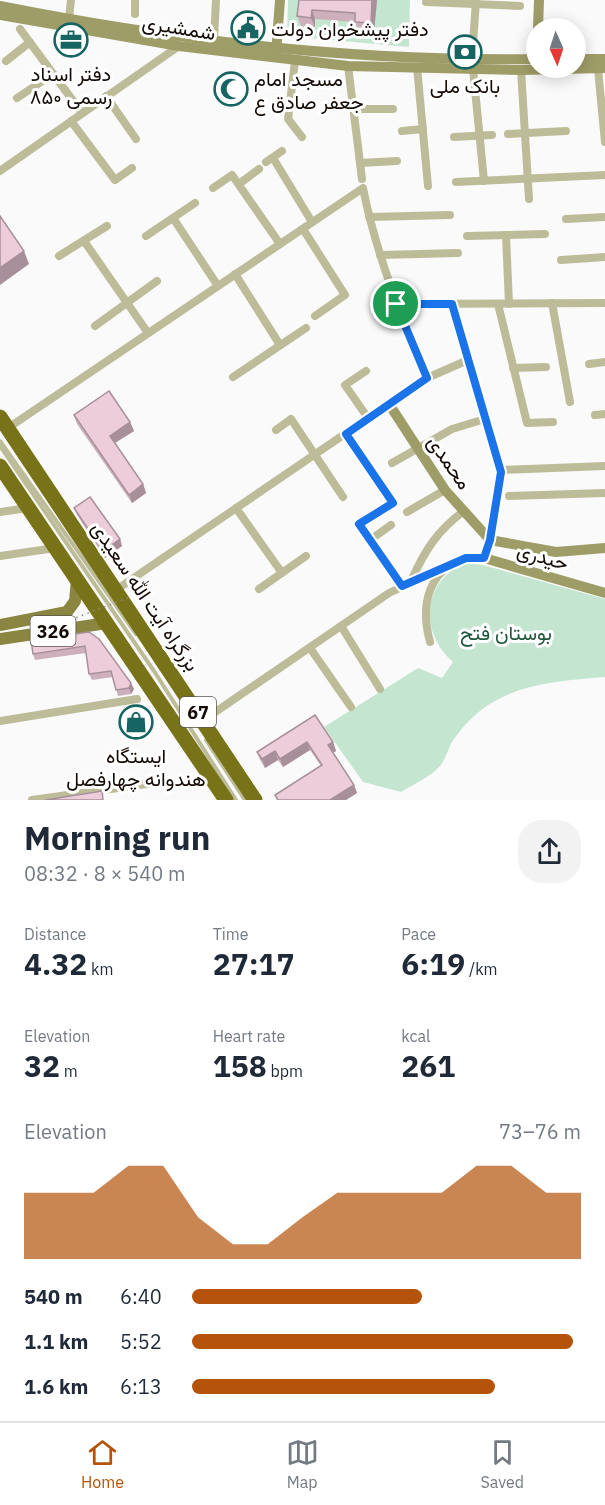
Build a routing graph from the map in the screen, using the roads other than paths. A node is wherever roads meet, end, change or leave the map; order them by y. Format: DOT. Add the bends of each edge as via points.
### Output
graph roads {
  1 [pos="71,0"];
  2 [pos="135,0"];
  3 [pos="216,0"];
  4 [pos="280,0"];
  5 [pos="539,0"];
  6 [pos="426,2"];
  7 [pos="476,2"];
  8 [pos="0,6"];
  9 [pos="520,6"];
  10 [pos="135,14"];
  11 [pos="0,15"];
  12 [pos="538,18"];
  13 [pos="68,22"];
  14 [pos="20,29"];
  15 [pos="180,41"];
  16 [pos="30,42"];
  17 [pos="214,45"];
  18 [pos="276,53"];
  19 [pos="348,54"];
  20 [pos="296,55"];
  21 [pos="6,61"];
  22 [pos="586,61"];
  23 [pos="417,62"];
  24 [pos="472,64"];
  25 [pos="526,64"];
  26 [pos="586,64"];
  27 [pos="601,64"];
  28 [pos="520,65"];
  29 [pos="348,66"];
  30 [pos="53,74"];
  31 [pos="106,96"];
  32 [pos="17,98"];
  33 [pos="353,109"];
  34 [pos="393,109"];
  35 [pos="82,113"];
  36 [pos="71,121"];
  37 [pos="423,129"];
  38 [pos="402,131"];
  39 [pos="566,131"];
  40 [pos="508,134"];
  41 [pos="525,134"];
  42 [pos="492,135"];
  43 [pos="605,135"];
  44 [pos="479,136"];
  45 [pos="302,137"];
  46 [pos="454,137"];
  47 [pos="136,139"];
  48 [pos="605,142"];
  49 [pos="282,151"];
  50 [pos="397,161"];
  51 [pos="360,163"];
  52 [pos="132,168"];
  53 [pos="259,170"];
  54 [pos="0,171"];
  55 [pos="605,175"];
  56 [pos="362,179"];
  57 [pos="528,179"];
  58 [pos="484,181"];
  59 [pos="456,182"];
  60 [pos="238,184"];
  61 [pos="428,186"];
  62 [pos="213,188"];
  63 [pos="529,200"];
  64 [pos="195,203"];
  65 [pos="450,215"];
  66 [pos="605,217"];
  67 [pos="173,218"];
  68 [pos="369,218"];
  69 [pos="566,219"];
  70 [pos="312,222"];
  71 [pos="107,226"];
  72 [pos="303,229"];
  73 [pos="544,234"];
  74 [pos="506,235"];
  75 [pos="146,236"];
  76 [pos="467,236"];
  77 [pos="84,241"];
  78 [pos="280,244"];
  79 [pos="458,253"];
  80 [pos="380,255"];
  81 [pos="59,256"];
  82 [pos="605,257"];
  83 [pos="561,260"];
  84 [pos="235,274"];
  85 [pos="157,281"];
  86 [pos="218,286"];
  87 [pos="127,303"];
  88 [pos="552,303"];
  89 [pos="605,303"];
  90 [pos="396,304"];
  91 [pos="452,304"];
  92 [pos="498,304"];
  93 [pos="509,304"];
  94 [pos="315,316"];
  95 [pos="95,326"];
  96 [pos="306,328"];
  97 [pos="148,333"];
  98 [pos="280,345"];
  99 [pos="468,360"];
  100 [pos="605,362"];
  101 [pos="589,364"];
  102 [pos="546,367"];
  103 [pos="513,368"];
  104 [pos="366,371"];
  105 [pos="233,377"];
  106 [pos="427,378"];
  107 [pos="570,402"];
  108 [pos="389,404"];
  109 [pos="605,414"];
  110 [pos="595,415"];
  111 [pos="368,418"];
  112 [pos="485,419"];
  113 [pos="554,422"];
  114 [pos="3,429"];
  115 [pos="276,430"];
  116 [pos="346,434"];
  117 [pos="0,446"];
  118 [pos="417,447"];
  119 [pos="314,455"];
  120 [pos="392,463"];
  121 [pos="605,466"];
  122 [pos="0,467"];
  123 [pos="500,470"];
  124 [pos="445,490"];
  125 [pos="605,493"];
  126 [pos="509,496"];
  127 [pos="343,497"];
  128 [pos="393,503"];
  129 [pos="29,508"];
  130 [pos="236,508"];
  131 [pos="464,511"];
  132 [pos="0,512"];
  133 [pos="407,512"];
  134 [pos="359,524"];
  135 [pos="390,525"];
  136 [pos="370,540"];
  137 [pos="490,540"];
  138 [pos="55,547"];
  139 [pos="605,548"];
  140 [pos="0,556"];
  141 [pos="306,556"];
  142 [pos="484,558"];
  143 [pos="450,564"];
  144 [pos="282,573"];
  145 [pos="77,579"];
  146 [pos="412,579"];
  147 [pos="402,586"];
  148 [pos="259,589"];
  149 [pos="605,593"];
  150 [pos="123,594"];
  151 [pos="106,623"];
  152 [pos="0,625"];
  153 [pos="341,626"];
  154 [pos="0,639"];
  155 [pos="430,642"];
  156 [pos="310,648"];
  157 [pos="380,688"];
  158 [pos="137,699"];
  159 [pos="351,707"];
  160 [pos="211,715"];
  161 [pos="0,721"];
  162 [pos="195,724"];
  163 [pos="202,733"];
  164 [pos="154,783"];
  165 [pos="32,800"];
  166 [pos="226,800"];
  167 [pos="236,800"];
  168 [pos="246,800"];
  169 [pos="255,800"];
  1 -- 13 [label="street"];
  2 -- 10 [label="street"];
  3 -- 17 [label="street"];
  4 -- 18 [label="main road"];
  5 -- 12 [label="main road"];
  6 -- 7 [label="street"];
  7 -- 9 [label="street"];
  7 -- 24 [label="street"];
  8 -- 13 [label="main road, شمشیری"];
  11 -- 13 [label="main road, شمشیری"];
  13 -- 15 [label="main road, شمشیری"];
  14 -- 16 [label="street"];
  15 -- 17 [label="main road, شمشیری"];
  15 -- 31 [label="street"];
  16 -- 21 [label="street"];
  16 -- 30 [label="street"];
  17 -- 18 [label="main road, شمشیری"];
  18 -- 20 [label="main road, شمشیری"];
  19 -- 20 [label="main road, شمشیری"];
  19 -- 23 [label="main road, شمشیری"];
  19 -- 29 [label="main road"];
  20 -- 29 [label="main road, شمشیری"];
  20 -- 45 [label="street" via="288,119"];
  22 -- 27 [label="main road"];
  23 -- 24 [label="main road, شمشیری"];
  23 -- 29 [label="main road, شمشیری"];
  23 -- 37 [label="street"];
  24 -- 28 [label="main road, شمشیری"];
  24 -- 44 [label="street"];
  25 -- 28 [label="main road, شمشیری"];
  26 -- 27 [label="main road, شمشیری"];
  27 -- 43 [label="street"];
  28 -- 41 [label="street"];
  29 -- 33 [label="street"];
  30 -- 32 [label="street"];
  30 -- 35 [label="street"];
  31 -- 35 [label="street"];
  31 -- 47 [label="street"];
  33 -- 34 [label="street"];
  33 -- 51 [label="street"];
  35 -- 36 [label="street"];
  36 -- 52 [label="street" via="115,180"];
  36 -- 54 [label="street"];
  37 -- 38 [label="street"];
  37 -- 61 [label="street"];
  39 -- 41 [label="street"];
  40 -- 41 [label="street"];
  41 -- 57 [label="street"];
  42 -- 44 [label="street"];
  43 -- 48 [label="street"];
  44 -- 46 [label="street"];
  44 -- 58 [label="street"];
  49 -- 70 [label="street" via="269,160"];
  50 -- 51 [label="street"];
  51 -- 56 [label="street"];
  53 -- 60 [label="street"];
  55 -- 57 [label="street"];
  57 -- 58 [label="street"];
  57 -- 63 [label="street"];
  58 -- 59 [label="street"];
  60 -- 62 [label="street" via="232,175"];
  60 -- 78 [label="street"];
  64 -- 67 [label="street"];
  65 -- 68 [label="street"];
  66 -- 69 [label="street"];
  67 -- 75 [label="street"];
  67 -- 86 [label="street"];
  68 -- 70 [label="street" via="363,188"];
  68 -- 80 [label="street"];
  70 -- 72 [label="street"];
  71 -- 77 [label="street"];
  72 -- 78 [label="street"];
  72 -- 94 [label="street" via="345,295"];
  73 -- 74 [label="street"];
  74 -- 76 [label="street"];
  74 -- 93 [label="street"];
  77 -- 81 [label="street"];
  77 -- 87 [label="street"];
  78 -- 84 [label="street"];
  79 -- 80 [label="street"];
  80 -- 90 [label="street"];
  82 -- 83 [label="street"];
  84 -- 86 [label="street"];
  84 -- 98 [label="street"];
  85 -- 87 [label="street"];
  86 -- 97 [label="street"];
  87 -- 95 [label="street"];
  87 -- 97 [label="street"];
  88 -- 89 [label="street"];
  88 -- 93 [label="street"];
  88 -- 107 [label="street"];
  90 -- 91 [label="street"];
  90 -- 106 [label="street"];
  91 -- 92 [label="street"];
  91 -- 99 [label="street"];
  92 -- 93 [label="street"];
  92 -- 103 [label="street"];
  96 -- 98 [label="street"];
  97 -- 114 [label="street"];
  98 -- 105 [label="street"];
  99 -- 106 [label="street"];
  99 -- 112 [label="street"];
  100 -- 101 [label="street"];
  102 -- 103 [label="street"];
  103 -- 113 [label="street" via="527,423"];
  104 -- 111 [label="street" via="345,386"];
  106 -- 108 [label="street"];
  108 -- 111 [label="street"];
  108 -- 118 [label="main road, محمدی"];
  109 -- 110 [label="street"];
  111 -- 116 [label="street"];
  112 -- 118 [label="street" via="452,429"];
  112 -- 123 [label="street"];
  114 -- 150 [label="highway, بزرگراه آیت الله سعیدی / 67"];
  114 -- 162 [label="lane"];
  115 -- 119 [label="street" via="291,418"];
  116 -- 119 [label="street"];
  116 -- 128 [label="street"];
  117 -- 167 [label="lane" via="154,671"];
  118 -- 120 [label="street"];
  118 -- 124 [label="main road, محمدی"];
  119 -- 127 [label="street"];
  119 -- 130 [label="street"];
  121 -- 123 [label="street"];
  122 -- 129 [label="highway, 67"];
  123 -- 137 [label="street"];
  124 -- 131 [label="main road, محمدی"];
  124 -- 133 [label="street"];
  125 -- 126 [label="street"];
  129 -- 132 [label="street"];
  129 -- 138 [label="highway, 67"];
  130 -- 144 [label="street"];
  130 -- 150 [label="street"];
  131 -- 137 [label="main road, محمدی"];
  131 -- 146 [label="street" via="442,526 424,551"];
  134 -- 136 [label="street"];
  135 -- 136 [label="street"];
  136 -- 147 [label="street"];
  137 -- 139 [label="main road" via="556,552"];
  137 -- 142 [label="main road"];
  138 -- 140 [label="street"];
  138 -- 145 [label="highway, 67"];
  141 -- 144 [label="street"];
  142 -- 143 [label="street, حیدری" via="466,558"];
  142 -- 149 [label="main road, حیدری"];
  143 -- 146 [label="street, حیدری"];
  143 -- 155 [label="street" via="428,594 425,626"];
  144 -- 148 [label="street"];
  145 -- 151 [label="highway, 67"];
  145 -- 152 [label="main road, 326" via="72,607 59,616"];
  146 -- 147 [label="street, حیدری"];
  147 -- 153 [label="street, حیدری"];
  150 -- 169 [label="highway, بزرگراه آیت الله سعیدی / 67"];
  151 -- 154 [label="main road, 326"];
  151 -- 166 [label="highway, 67"];
  153 -- 156 [label="street, حیدری"];
  153 -- 157 [label="street"];
  156 -- 159 [label="street"];
  156 -- 160 [label="street, حیدری"];
  158 -- 161 [label="street"];
  163 -- 168 [label="lane"];
  164 -- 165 [label="street"];
}
